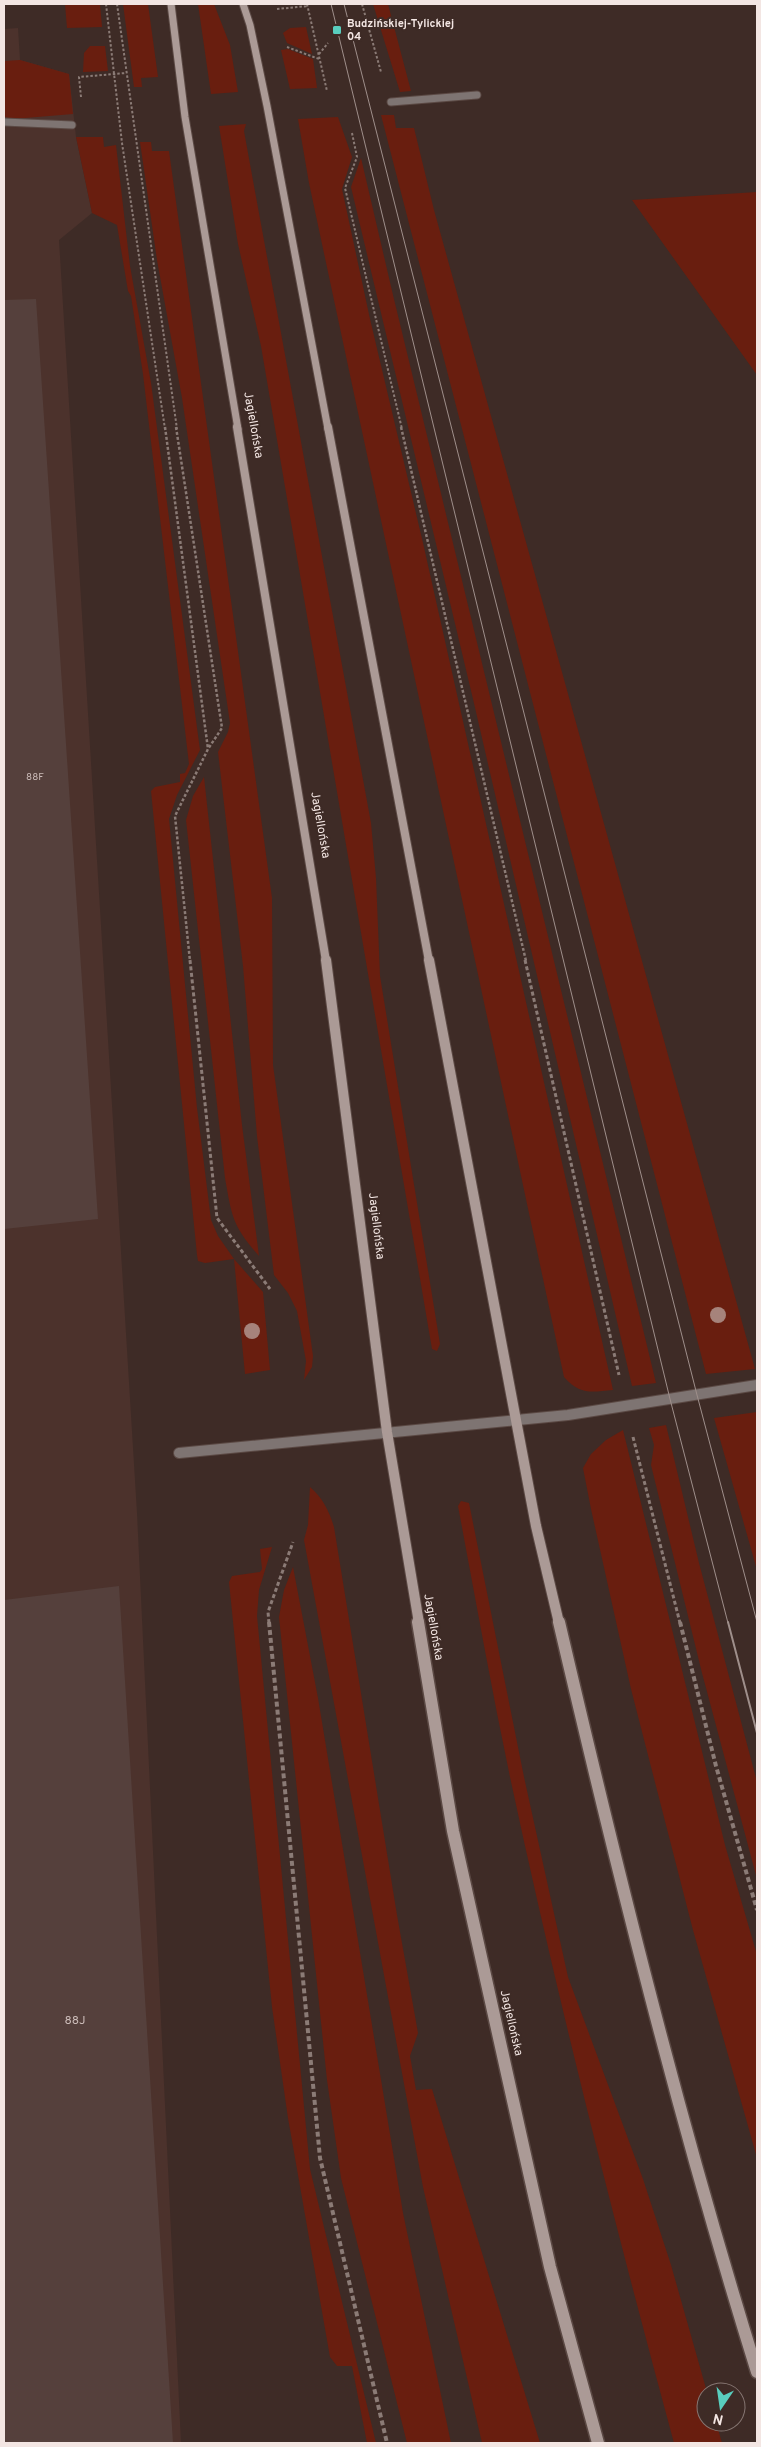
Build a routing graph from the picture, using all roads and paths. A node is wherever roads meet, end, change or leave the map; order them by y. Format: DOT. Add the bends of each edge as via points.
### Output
graph roads {
  1 [pos="106,4"];
  2 [pos="117,4"];
  3 [pos="171,4"];
  4 [pos="243,4"];
  5 [pos="362,4"];
  6 [pos="307,5"];
  7 [pos="279,18"];
  8 [pos="328,43"];
  9 [pos="284,46"];
  10 [pos="318,54"];
  11 [pos="319,59"];
  12 [pos="126,73"];
  13 [pos="115,74"];
  14 [pos="383,78"];
  15 [pos="327,91"];
  16 [pos="477,95"];
  17 [pos="81,100"];
  18 [pos="391,102"];
  19 [pos="4,122"];
  20 [pos="72,125"];
  21 [pos="352,133"];
  22 [pos="208,749"];
  23 [pos="270,1289"];
  24 [pos="757,1385"];
  25 [pos="626,1406"];
  26 [pos="516,1420"];
  27 [pos="387,1432"];
  28 [pos="179,1453"];
  29 [pos="293,1542"];
  30 [pos="757,1910"];
  31 [pos="757,2372"];
  32 [pos="387,2443"];
  33 [pos="598,2443"];
  1 -- 13 [label="path"];
  2 -- 12 [label="path"];
  3 -- 27 [label="main road, Jagiellońska" via="185,118 320,915"];
  4 -- 26 [label="main road" via="275,145"];
  5 -- 14 [label="path"];
  6 -- 7 [label="path" via="277,8"];
  6 -- 10 [label="path"];
  8 -- 10 [label="path"];
  9 -- 11 [label="path"];
  10 -- 11 [label="path"];
  11 -- 15 [label="path"];
  12 -- 13 [label="path"];
  12 -- 22 [label="path" via="222,728"];
  13 -- 17 [label="path" via="79,77"];
  13 -- 22 [label="path" via="123,152 164,421"];
  16 -- 18 [label="lane"];
  19 -- 20 [label="lane"];
  21 -- 25 [label="path" via="357,157 345,188 484,777"];
  22 -- 23 [label="path" via="175,816 217,1218"];
  24 -- 25 [label="lane"];
  25 -- 26 [label="lane"];
  25 -- 30 [label="path" via="716,1766"];
  26 -- 27 [label="lane"];
  26 -- 31 [label="main road" via="536,1526 612,1848 716,2241"];
  27 -- 28 [label="lane"];
  27 -- 33 [label="main road, Jagiellońska" via="453,1831 550,2267"];
  29 -- 32 [label="path" via="268,1612 320,2158"];
}
